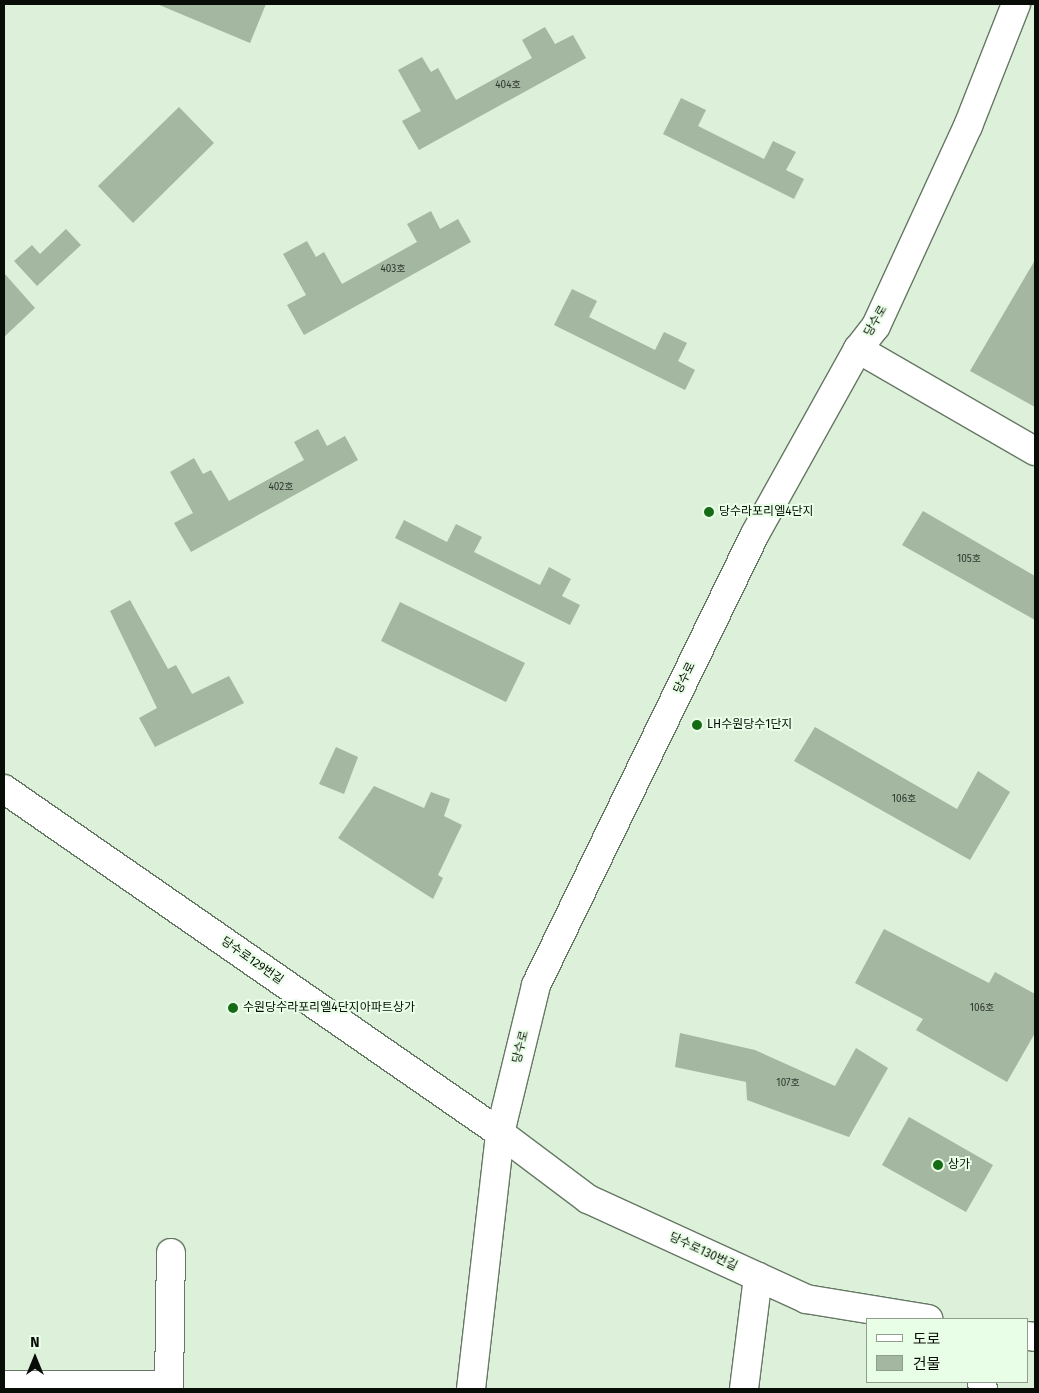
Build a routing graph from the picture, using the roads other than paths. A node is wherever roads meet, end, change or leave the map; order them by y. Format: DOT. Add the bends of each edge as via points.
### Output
graph roads {
  1 [pos="1016,4"];
  2 [pos="858,349"];
  3 [pos="1035,451"];
  4 [pos="4,789"];
  5 [pos="500,1133"];
  6 [pos="171,1253"];
  7 [pos="758,1277"];
  8 [pos="922,1318"];
  9 [pos="4,1385"];
  10 [pos="169,1387"];
  11 [pos="471,1389"];
  12 [pos="744,1389"];
  1 -- 2 [label="street, 당수로" via="968,126 876,326"];
  2 -- 3 [label="street"];
  2 -- 5 [label="street, 당수로" via="754,534 536,985"];
  4 -- 5 [label="street, 당수로129번길"];
  5 -- 7 [label="street, 당수로130번길" via="588,1199"];
  5 -- 11 [label="street, 당수로"];
  6 -- 10 [label="street"];
  7 -- 8 [label="street, 당수로130번길" via="806,1299"];
  7 -- 12 [label="street"];
  9 -- 10 [label="street"];
}
